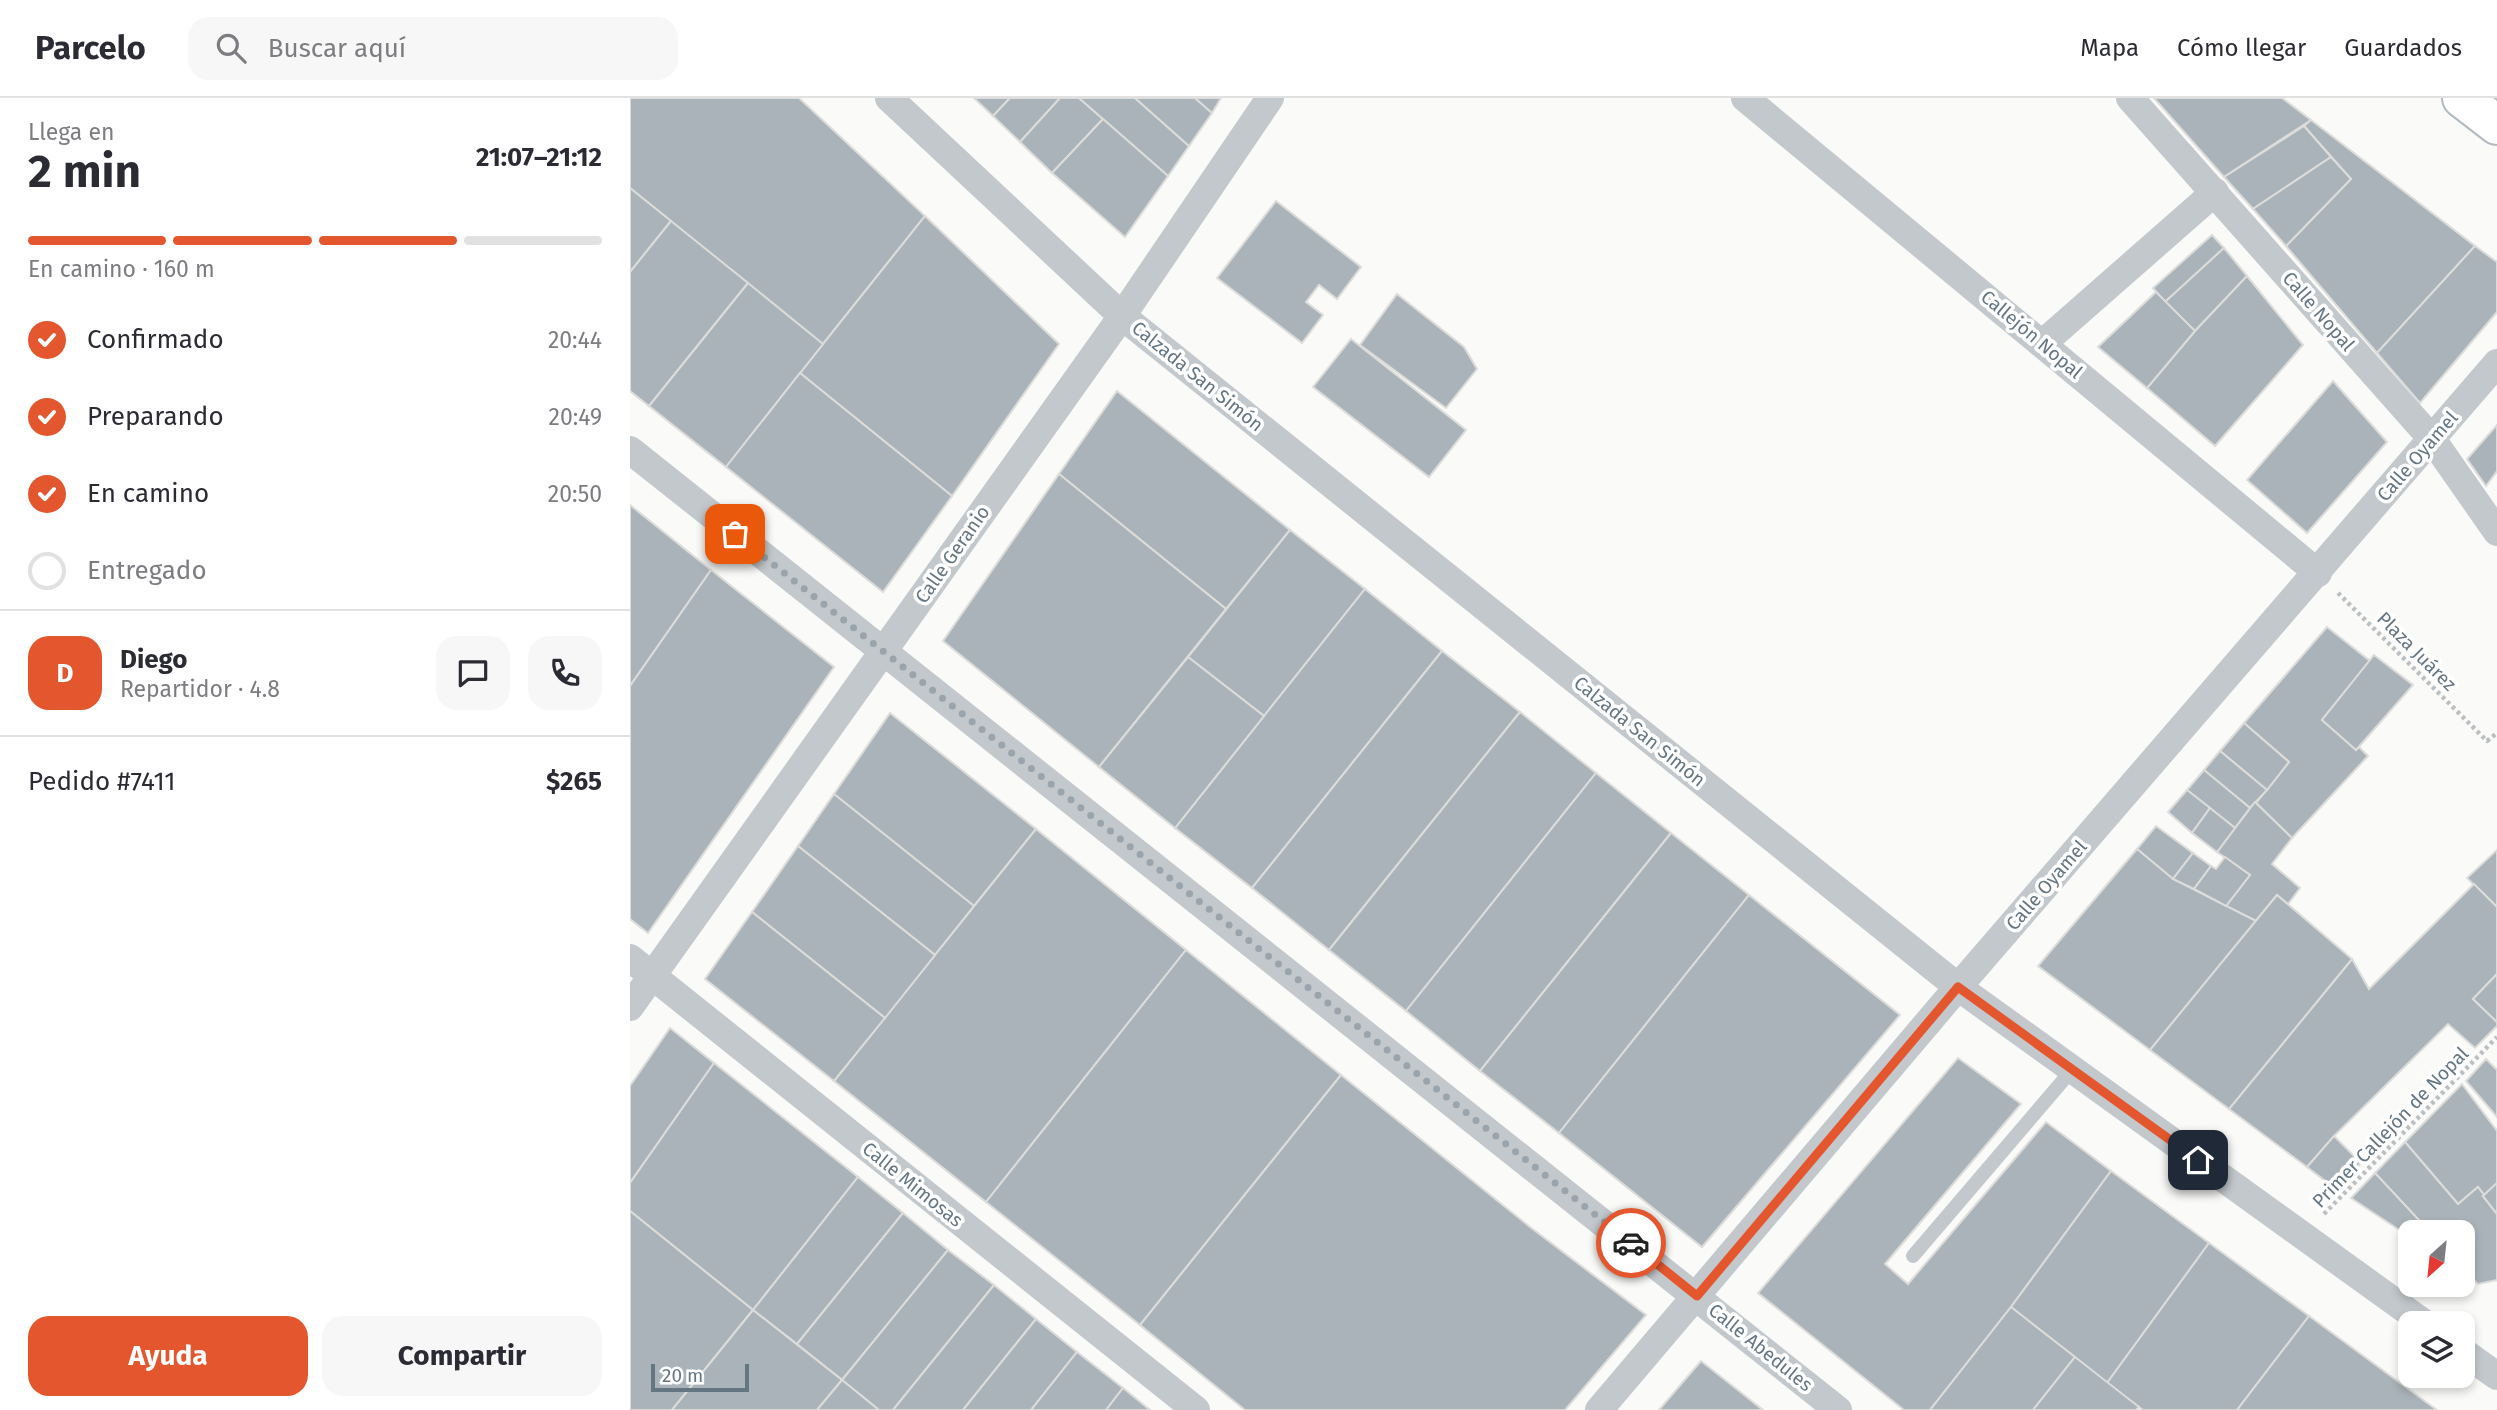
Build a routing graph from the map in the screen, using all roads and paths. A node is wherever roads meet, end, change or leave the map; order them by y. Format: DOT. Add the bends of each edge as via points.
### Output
graph roads {
  1 [pos="889,98"];
  2 [pos="1270,98"];
  3 [pos="1745,98"];
  4 [pos="2130,98"];
  5 [pos="2462,98"];
  6 [pos="2497,125"];
  7 [pos="2215,192"];
  8 [pos="1122,316"];
  9 [pos="2043,343"];
  10 [pos="2497,363"];
  11 [pos="2432,439"];
  12 [pos="630,450"];
  13 [pos="2497,532"];
  14 [pos="2318,573"];
  15 [pos="883,651"];
  16 [pos="2497,733"];
  17 [pos="641,967"];
  18 [pos="1958,987"];
  19 [pos="630,1007"];
  20 [pos="2497,1037"];
  21 [pos="2072,1070"];
  22 [pos="2303,1236"];
  23 [pos="1913,1256"];
  24 [pos="1697,1296"];
  25 [pos="2407,1311"];
  26 [pos="2475,1360"];
  27 [pos="2497,1376"];
  28 [pos="1196,1410"];
  29 [pos="1600,1410"];
  30 [pos="1838,1410"];
  1 -- 8 [label="street, Calzada San Simón"];
  2 -- 8 [label="street, Calle Geranio"];
  3 -- 9 [label="street, Callejón Nopal"];
  4 -- 7 [label="street, Calle Nopal"];
  5 -- 6 [label="main road"];
  7 -- 9 [label="street"];
  7 -- 11 [label="street, Calle Nopal"];
  8 -- 15 [label="street, Calle Geranio"];
  8 -- 18 [label="street, Calzada San Simón"];
  9 -- 14 [label="street, Callejón Nopal"];
  10 -- 11 [label="street, Calle Oyamel"];
  11 -- 13 [label="street, Calle Nopal"];
  11 -- 14 [label="street, Calle Oyamel"];
  12 -- 15 [label="street, Calle Abedules"];
  14 -- 16 [label="path, Plaza Juárez" via="2487,741"];
  14 -- 18 [label="street, Calle Oyamel"];
  15 -- 17 [label="street, Calle Geranio"];
  15 -- 24 [label="street, Calle Abedules"];
  17 -- 19 [label="street, Calle Geranio"];
  17 -- 28 [label="street, Calle Mimosas"];
  18 -- 21 [label="street, Calzada San Simón"];
  18 -- 24 [label="street, Calle Oyamel"];
  20 -- 22 [label="path, Primer Callejón de Nopal"];
  21 -- 22 [label="street, Calzada San Simón"];
  21 -- 23 [label="lane"];
  22 -- 25 [label="street, Calzada San Simón"];
  24 -- 29 [label="street, Calle Oyamel"];
  24 -- 30 [label="street, Calle Abedules"];
  26 -- 27 [label="street"];
}
